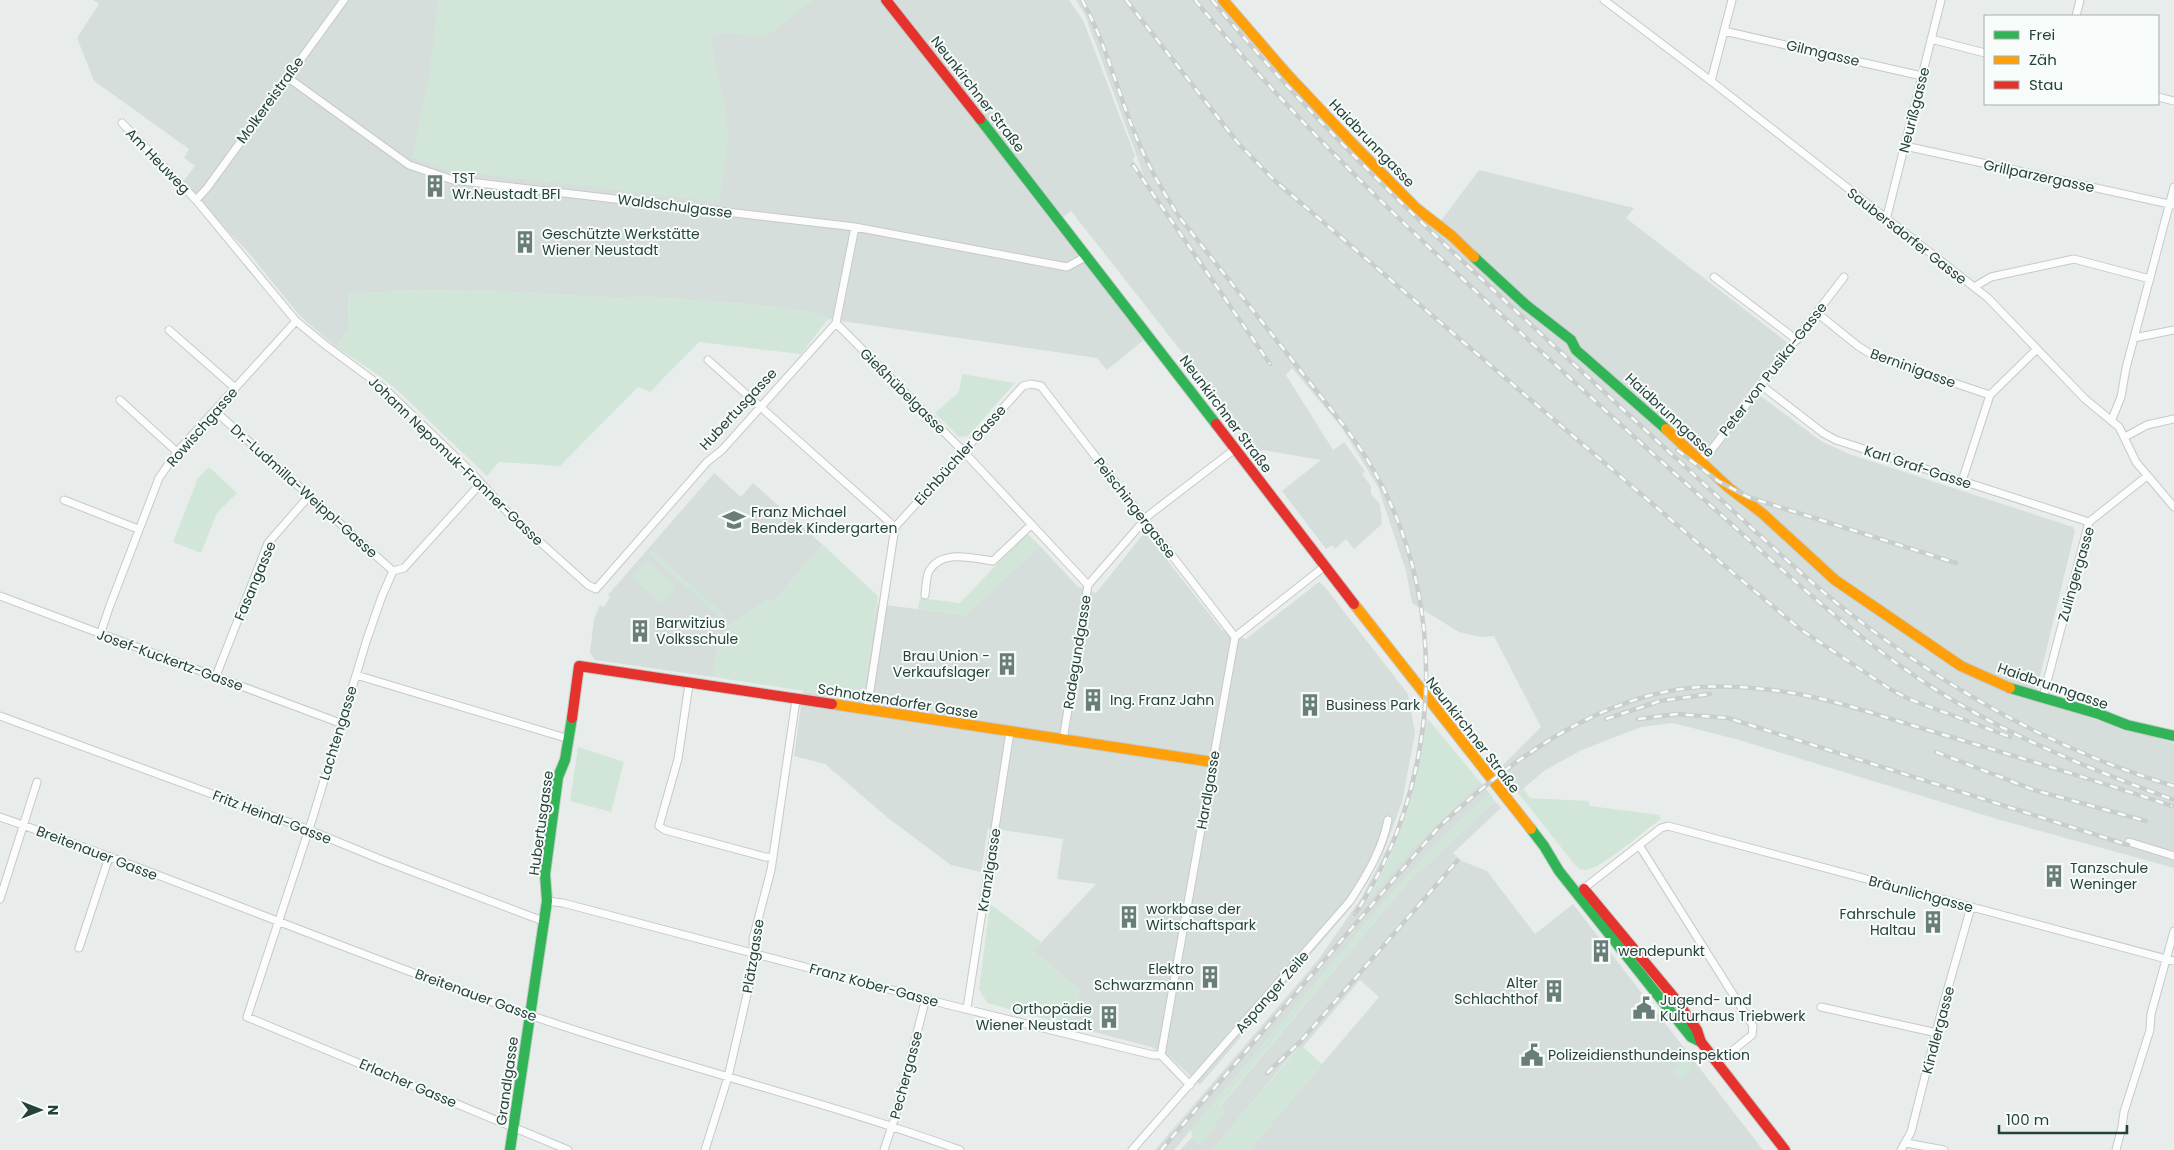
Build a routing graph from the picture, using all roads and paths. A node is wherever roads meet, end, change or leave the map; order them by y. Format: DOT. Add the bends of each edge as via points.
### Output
graph roads {
  1 [pos="344,0"];
  2 [pos="886,0"];
  3 [pos="1223,0"];
  4 [pos="1604,0"];
  5 [pos="1732,0"];
  6 [pos="1941,0"];
  7 [pos="2080,0"];
  8 [pos="2076,15"];
  9 [pos="1724,31"];
  10 [pos="1931,39"];
  11 [pos="1984,53"];
  12 [pos="1922,76"];
  13 [pos="288,77"];
  14 [pos="1711,81"];
  15 [pos="2159,97"];
  16 [pos="2174,101"];
  17 [pos="122,123"];
  18 [pos="1905,146"];
  19 [pos="2174,187"];
  20 [pos="196,200"];
  21 [pos="2172,205"];
  22 [pos="1886,220"];
  23 [pos="855,227"];
  24 [pos="1087,256"];
  25 [pos="1714,277"];
  26 [pos="1844,277"];
  27 [pos="2150,278"];
  28 [pos="1974,287"];
  29 [pos="1817,313"];
  30 [pos="296,320"];
  31 [pos="836,323"];
  32 [pos="170,330"];
  33 [pos="2174,330"];
  34 [pos="2134,338"];
  35 [pos="1796,340"];
  36 [pos="2037,349"];
  37 [pos="708,360"];
  38 [pos="1031,384"];
  39 [pos="1761,385"];
  40 [pos="236,388"];
  41 [pos="1990,395"];
  42 [pos="120,400"];
  43 [pos="760,406"];
  44 [pos="215,411"];
  45 [pos="2112,419"];
  46 [pos="2174,419"];
  47 [pos="2125,437"];
  48 [pos="1235,449"];
  49 [pos="963,451"];
  50 [pos="177,452"];
  51 [pos="1700,459"];
  52 [pos="2147,476"];
  53 [pos="1962,481"];
  54 [pos="481,483"];
  55 [pos="309,496"];
  56 [pos="64,500"];
  57 [pos="2174,507"];
  58 [pos="1144,519"];
  59 [pos="2089,522"];
  60 [pos="1031,525"];
  61 [pos="895,526"];
  62 [pos="138,528"];
  63 [pos="1325,566"];
  64 [pos="393,572"];
  65 [pos="1088,585"];
  66 [pos="596,589"];
  67 [pos="924,594"];
  68 [pos="0,596"];
  69 [pos="101,632"];
  70 [pos="1235,637"];
  71 [pos="579,666"];
  72 [pos="356,675"];
  73 [pos="216,676"];
  74 [pos="689,684"];
  75 [pos="2043,697"];
  76 [pos="796,700"];
  77 [pos="867,710"];
  78 [pos="0,716"];
  79 [pos="340,723"];
  80 [pos="1010,732"];
  81 [pos="2174,736"];
  82 [pos="569,739"];
  83 [pos="1063,740"];
  84 [pos="1212,762"];
  85 [pos="38,782"];
  86 [pos="0,817"];
  87 [pos="1388,820"];
  88 [pos="24,825"];
  89 [pos="308,830"];
  90 [pos="2129,842"];
  91 [pos="1639,845"];
  92 [pos="1544,846"];
  93 [pos="2174,856"];
  94 [pos="109,857"];
  95 [pos="773,857"];
  96 [pos="1584,888"];
  97 [pos="0,899"];
  98 [pos="547,901"];
  99 [pos="1971,907"];
  100 [pos="279,921"];
  101 [pos="543,921"];
  102 [pos="2174,931"];
  103 [pos="79,948"];
  104 [pos="753,952"];
  105 [pos="2170,960"];
  106 [pos="926,998"];
  107 [pos="1820,1007"];
  108 [pos="967,1008"];
  109 [pos="530,1015"];
  110 [pos="247,1016"];
  111 [pos="1937,1033"];
  112 [pos="1701,1042"];
  113 [pos="1162,1056"];
  114 [pos="1717,1062"];
  115 [pos="728,1077"];
  116 [pos="1190,1086"];
  117 [pos="892,1126"];
  118 [pos="515,1128"];
  119 [pos="1906,1143"];
  120 [pos="510,1150"];
  121 [pos="568,1150"];
  122 [pos="706,1150"];
  123 [pos="884,1150"];
  124 [pos="960,1150"];
  125 [pos="1132,1150"];
  126 [pos="1785,1150"];
  127 [pos="1901,1150"];
  128 [pos="1944,1150"];
  129 [pos="2116,1150"];
  1 -- 13 [label="street, Molkereistraße"];
  2 -- 24 [label="street, Neunkirchner Straße"];
  3 -- 51 [label="street, Haidbrunngasse" via="1312,101 1416,208 1452,236 1526,305 1571,340 1576,350"];
  4 -- 14 [label="street, Saubersdorfer Gasse"];
  5 -- 9 [label="street"];
  6 -- 10 [label="street, Neurißgasse"];
  7 -- 8 [label="street"];
  9 -- 12 [label="street, Gilmgasse"];
  9 -- 14 [label="street"];
  10 -- 11 [label="street"];
  10 -- 12 [label="street, Neurißgasse"];
  12 -- 18 [label="street, Neurißgasse"];
  13 -- 20 [label="street, Molkereistraße"];
  13 -- 23 [label="street, Waldschulgasse" via="409,165 444,178"];
  14 -- 22 [label="street, Saubersdorfer Gasse"];
  15 -- 16 [label="street"];
  17 -- 20 [label="street, Am Heuweg"];
  18 -- 21 [label="street, Grillparzergasse"];
  18 -- 22 [label="street, Neurißgasse"];
  19 -- 21 [label="street"];
  20 -- 30 [label="street, Johann Nepomuk-Fronner-Gasse"];
  21 -- 27 [label="street"];
  22 -- 28 [label="street, Saubersdorfer Gasse"];
  23 -- 24 [label="street, Waldschulgasse" via="1067,267"];
  23 -- 31 [label="street"];
  24 -- 48 [label="street, Neunkirchner Straße"];
  25 -- 35 [label="street"];
  26 -- 29 [label="street, Peter von Pusika-Gasse"];
  27 -- 28 [label="street" via="2074,259 1991,276"];
  27 -- 34 [label="street"];
  28 -- 36 [label="street, Saubersdorfer Gasse"];
  29 -- 35 [label="street, Peter von Pusika-Gasse"];
  29 -- 41 [label="street, Berninigasse" via="1874,356"];
  30 -- 40 [label="street, Rowischgasse"];
  30 -- 54 [label="street, Johann Nepomuk-Fronner-Gasse" via="386,390"];
  31 -- 43 [label="street, Hubertusgasse"];
  31 -- 49 [label="street, Gießhübelgasse"];
  32 -- 40 [label="street"];
  33 -- 34 [label="street"];
  34 -- 45 [label="street" via="2121,397"];
  35 -- 39 [label="street, Peter von Pusika-Gasse"];
  36 -- 41 [label="street"];
  36 -- 45 [label="street, Saubersdorfer Gasse" via="2085,399"];
  37 -- 43 [label="street"];
  38 -- 49 [label="street, Eichbüchler Gasse" via="1023,386"];
  38 -- 58 [label="street, Peischingergasse" via="1040,386"];
  39 -- 51 [label="street, Peter von Pusika-Gasse" via="1709,453"];
  39 -- 53 [label="street, Karl Graf-Gasse" via="1836,440"];
  40 -- 44 [label="street, Rowischgasse"];
  41 -- 53 [label="street"];
  42 -- 50 [label="street"];
  43 -- 61 [label="street"];
  43 -- 66 [label="street, Hubertusgasse"];
  44 -- 50 [label="street, Rowischgasse"];
  44 -- 55 [label="street, Dr.-Ludmilla-Weippl-Gasse"];
  45 -- 47 [label="street, Saubersdorfer Gasse"];
  46 -- 47 [label="street" via="2148,425"];
  47 -- 52 [label="street, Saubersdorfer Gasse" via="2136,462"];
  48 -- 58 [label="street, Radegundgasse"];
  48 -- 63 [label="street, Neunkirchner Straße"];
  49 -- 60 [label="street, Gießhübelgasse"];
  49 -- 61 [label="street, Eichbüchler Gasse"];
  50 -- 62 [label="street, Rowischgasse" via="158,478"];
  51 -- 75 [label="street, Haidbrunngasse" via="1835,580 1961,666 2004,686"];
  52 -- 57 [label="street, Saubersdorfer Gasse"];
  52 -- 59 [label="street, Zulingergasse"];
  53 -- 59 [label="street, Karl Graf-Gasse"];
  54 -- 64 [label="street" via="404,568"];
  54 -- 66 [label="street, Johann Nepomuk-Fronner-Gasse" via="510,515"];
  55 -- 64 [label="street, Dr.-Ludmilla-Weippl-Gasse"];
  55 -- 73 [label="street, Fasangasse" via="268,543"];
  56 -- 62 [label="street"];
  58 -- 65 [label="street, Radegundgasse"];
  58 -- 70 [label="street, Peischingergasse"];
  59 -- 75 [label="street, Zulingergasse"];
  60 -- 65 [label="street, Gießhübelgasse"];
  60 -- 67 [label="street" via="992,561 954,555 938,562 929,572"];
  61 -- 77 [label="street"];
  62 -- 69 [label="street, Rowischgasse"];
  63 -- 70 [label="street"];
  63 -- 92 [label="street, Neunkirchner Straße"];
  64 -- 72 [label="street, Lachtengasse"];
  65 -- 83 [label="street, Radegundgasse"];
  68 -- 69 [label="street, Josef-Kuckertz-Gasse"];
  69 -- 73 [label="street, Josef-Kuckertz-Gasse"];
  70 -- 84 [label="street, Hardlgasse"];
  71 -- 74 [label="street, Schnotzendorfer Gasse"];
  71 -- 82 [label="street, Hubertusgasse"];
  72 -- 79 [label="street, Lachtengasse"];
  72 -- 82 [label="street"];
  73 -- 79 [label="street, Josef-Kuckertz-Gasse"];
  74 -- 76 [label="street, Schnotzendorfer Gasse"];
  74 -- 95 [label="street" via="678,759 659,826"];
  75 -- 81 [label="street, Haidbrunngasse" via="2110,720"];
  76 -- 77 [label="street, Schnotzendorfer Gasse"];
  76 -- 95 [label="street, Plätzgasse"];
  77 -- 80 [label="street, Schnotzendorfer Gasse"];
  78 -- 89 [label="street, Fritz Heindl-Gasse"];
  79 -- 89 [label="street, Lachtengasse"];
  80 -- 83 [label="street, Schnotzendorfer Gasse"];
  80 -- 108 [label="street, Kranzlgasse"];
  82 -- 98 [label="street, Hubertusgasse" via="558,777 545,874"];
  83 -- 84 [label="street, Schnotzendorfer Gasse"];
  84 -- 113 [label="street, Hardlgasse"];
  85 -- 88 [label="street"];
  86 -- 88 [label="street, Breitenauer Gasse"];
  87 -- 116 [label="street, Aspanger Zeile" via="1372,865 1350,900"];
  88 -- 94 [label="street, Breitenauer Gasse"];
  88 -- 97 [label="street"];
  89 -- 100 [label="street, Lachtengasse"];
  89 -- 101 [label="street, Fritz Heindl-Gasse"];
  90 -- 93 [label="street"];
  91 -- 96 [label="street"];
  91 -- 99 [label="street, Bräunlichgasse" via="1668,826"];
  91 -- 114 [label="street" via="1753,1026 1752,1035"];
  92 -- 96 [label="street, Neunkirchner Straße"];
  92 -- 112 [label="street, Neunkirchner Straße" via="1650,988 1691,1037"];
  94 -- 100 [label="street, Breitenauer Gasse"];
  94 -- 103 [label="street"];
  95 -- 104 [label="street, Plätzgasse" via="753,939"];
  96 -- 112 [label="street, Neunkirchner Straße" via="1677,1001 1698,1030"];
  98 -- 101 [label="street, Hubertusgasse"];
  98 -- 104 [label="street, Franz Kober-Gasse"];
  99 -- 105 [label="street, Bräunlichgasse"];
  99 -- 111 [label="street, Kindlergasse"];
  100 -- 109 [label="street, Breitenauer Gasse"];
  100 -- 110 [label="street, Lachtengasse"];
  101 -- 109 [label="street, Hubertusgasse"];
  102 -- 105 [label="street"];
  104 -- 106 [label="street, Franz Kober-Gasse"];
  104 -- 115 [label="street, Plätzgasse" via="754,964"];
  105 -- 129 [label="street" via="2151,1014 2150,1030 2124,1112"];
  106 -- 108 [label="street, Franz Kober-Gasse"];
  106 -- 117 [label="street, Pechergasse"];
  107 -- 111 [label="street"];
  108 -- 113 [label="street, Franz Kober-Gasse"];
  109 -- 115 [label="street, Breitenauer Gasse"];
  109 -- 118 [label="street, Grandlgasse"];
  110 -- 118 [label="street, Erlacher Gasse"];
  111 -- 119 [label="street, Kindlergasse"];
  112 -- 114 [label="street, Neunkirchner Straße"];
  113 -- 116 [label="street"];
  114 -- 126 [label="street, Neunkirchner Straße"];
  115 -- 117 [label="street, Breitenauer Gasse"];
  115 -- 122 [label="street, Plätzgasse"];
  116 -- 125 [label="street, Aspanger Zeile"];
  117 -- 123 [label="street, Pechergasse"];
  117 -- 124 [label="street, Breitenauer Gasse"];
  118 -- 120 [label="street, Grandlgasse"];
  118 -- 121 [label="street, Erlacher Gasse"];
  119 -- 127 [label="street, Kindlergasse"];
  119 -- 128 [label="street"];
}
